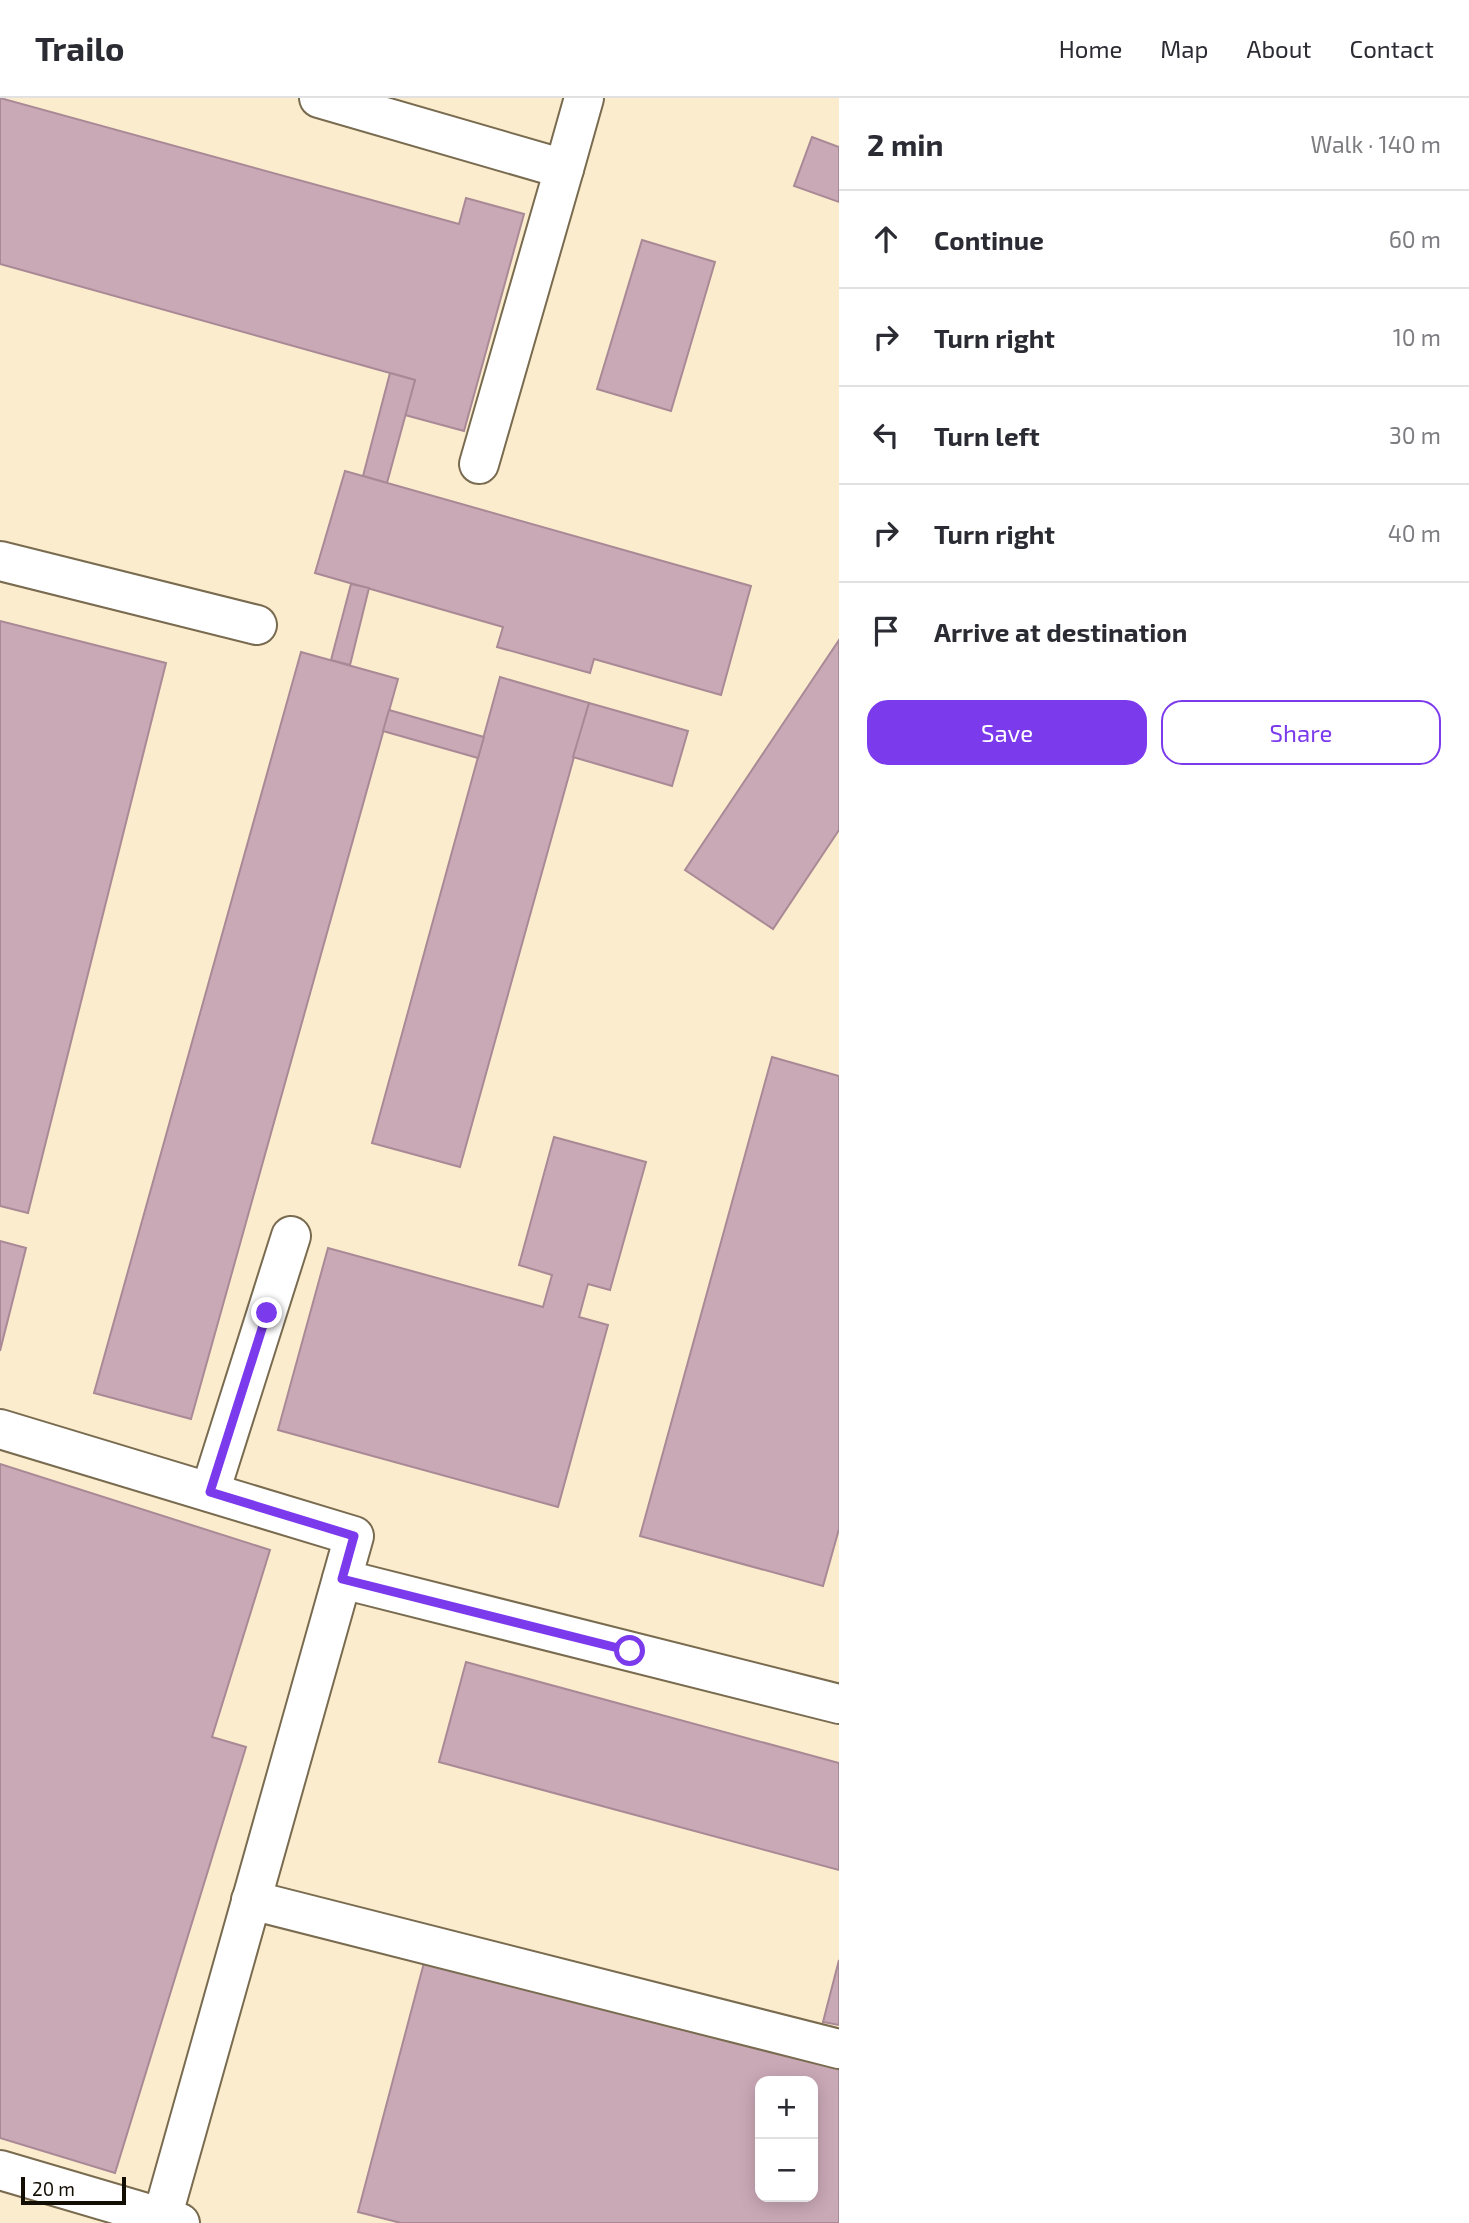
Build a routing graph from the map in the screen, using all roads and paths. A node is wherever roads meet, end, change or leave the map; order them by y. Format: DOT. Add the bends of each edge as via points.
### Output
graph roads {
  1 [pos="319,98"];
  2 [pos="584,98"];
  3 [pos="564,169"];
  4 [pos="478,464"];
  5 [pos="0,561"];
  6 [pos="257,625"];
  7 [pos="291,1236"];
  8 [pos="0,1429"];
  9 [pos="210,1492"];
  10 [pos="342,1579"];
  11 [pos="839,1704"];
  12 [pos="251,1900"];
  13 [pos="839,2049"];
  14 [pos="0,2170"];
  15 [pos="171,2220"];
  1 -- 3 [label="lane"];
  2 -- 3 [label="lane"];
  3 -- 4 [label="lane"];
  5 -- 6 [label="lane"];
  7 -- 9 [label="lane"];
  8 -- 9 [label="lane"];
  9 -- 10 [label="lane" via="354,1536"];
  10 -- 11 [label="lane"];
  10 -- 12 [label="lane"];
  12 -- 13 [label="lane"];
  12 -- 15 [label="lane"];
  14 -- 15 [label="lane"];
}
